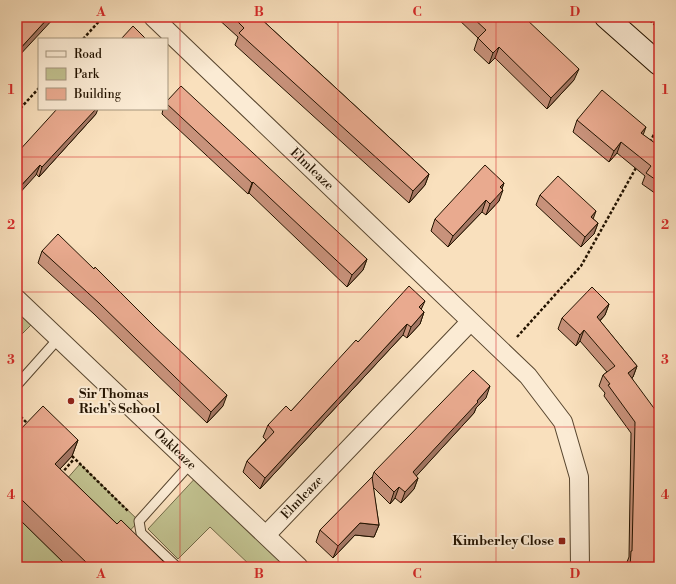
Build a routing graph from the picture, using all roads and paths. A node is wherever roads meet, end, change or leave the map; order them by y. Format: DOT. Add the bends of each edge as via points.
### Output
graph roads {
  1 [pos="103,17"];
  2 [pos="153,17"];
  3 [pos="606,17"];
  4 [pos="646,17"];
  5 [pos="659,28"];
  6 [pos="84,38"];
  7 [pos="659,64"];
  8 [pos="38,89"];
  9 [pos="17,112"];
  10 [pos="659,125"];
  11 [pos="648,145"];
  12 [pos="637,165"];
  13 [pos="17,299"];
  14 [pos="470,322"];
  15 [pos="58,339"];
  16 [pos="503,352"];
  17 [pos="17,385"];
  18 [pos="17,413"];
  19 [pos="31,427"];
  20 [pos="190,463"];
  21 [pos="57,478"];
  22 [pos="139,521"];
  23 [pos="266,535"];
  24 [pos="176,567"];
  25 [pos="299,567"];
  26 [pos="580,567"];
  1 -- 6 [label="path"];
  2 -- 14 [label="street, Elmleaze"];
  3 -- 7 [label="main road"];
  4 -- 5 [label="path"];
  8 -- 9 [label="path"];
  10 -- 11 [label="path"];
  12 -- 16 [label="path" via="581,266"];
  13 -- 15 [label="street, Oakleaze"];
  14 -- 16 [label="street, Elmleaze"];
  14 -- 23 [label="street, Elmleaze"];
  15 -- 17 [label="lane"];
  15 -- 20 [label="street, Oakleaze"];
  16 -- 26 [label="street, Elmleaze" via="528,376 563,422 579,477"];
  18 -- 19 [label="path"];
  20 -- 22 [label="lane"];
  20 -- 23 [label="street, Oakleaze"];
  21 -- 22 [label="path" via="73,458"];
  22 -- 24 [label="lane" via="141,533"];
  23 -- 25 [label="street, Oakleaze"];
}
